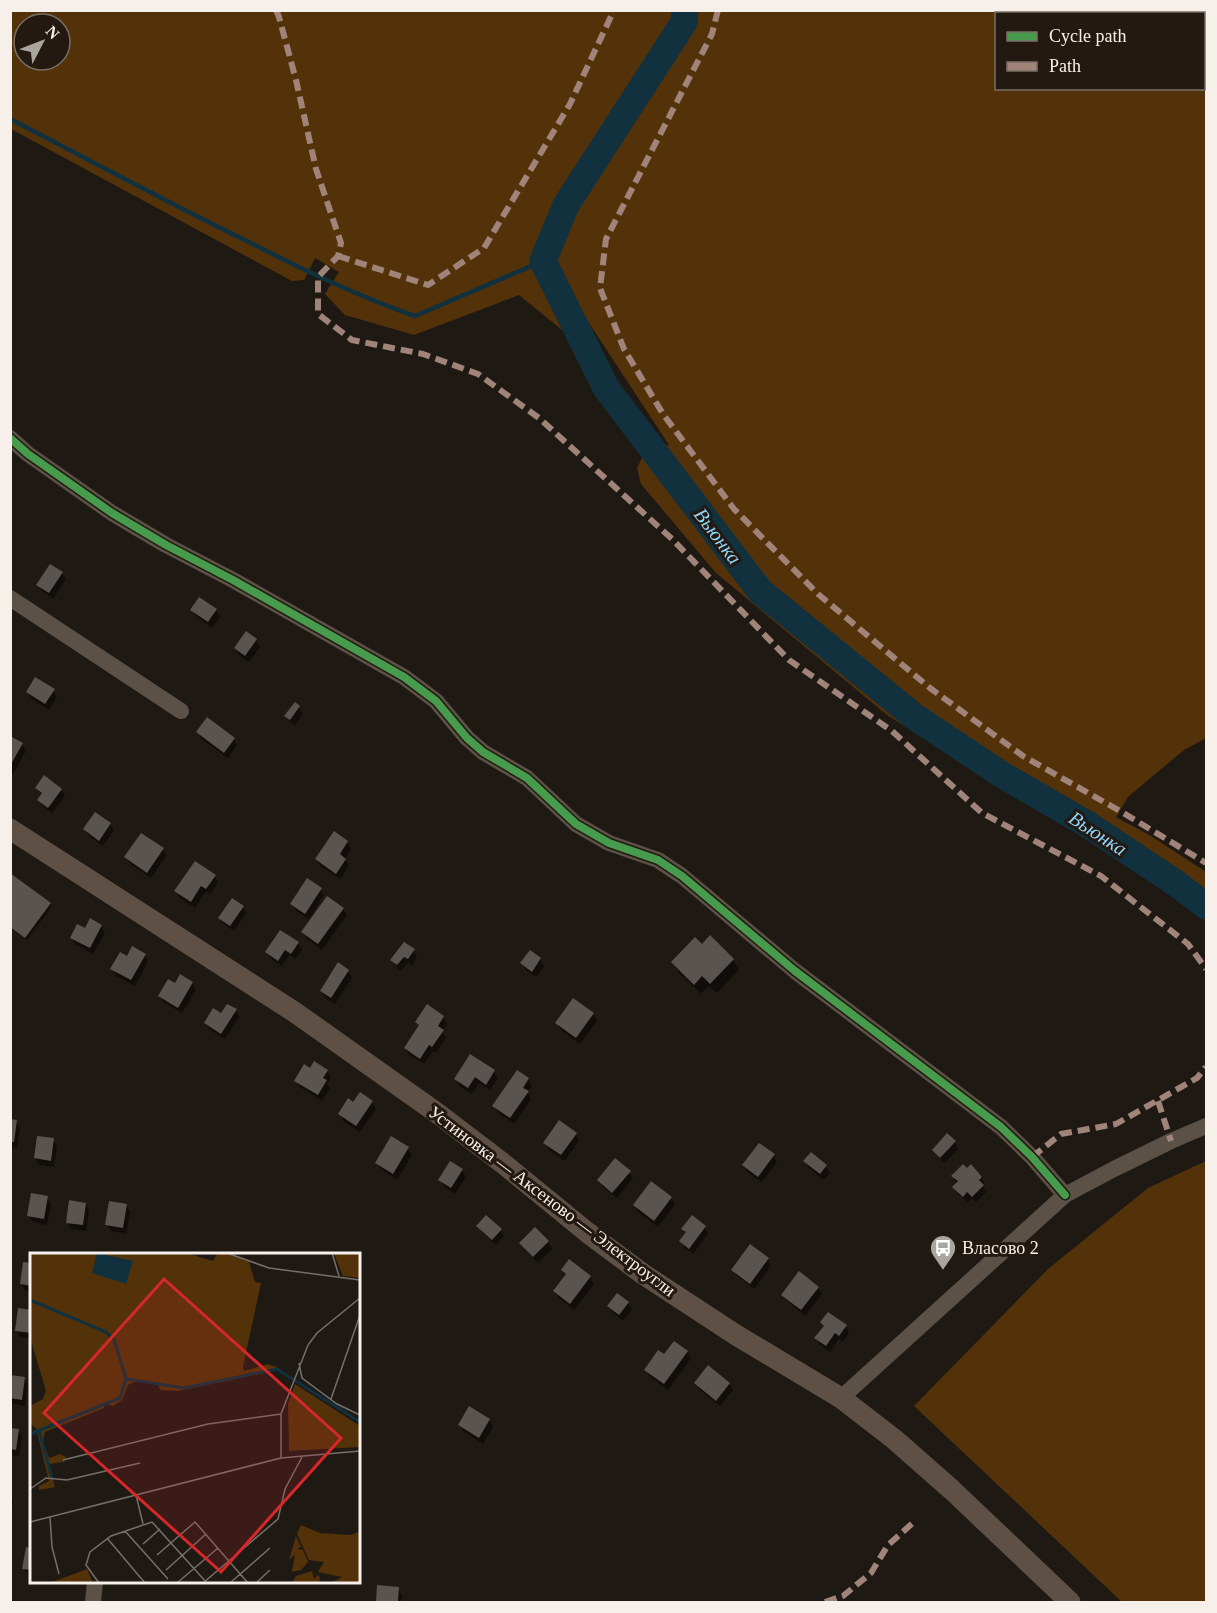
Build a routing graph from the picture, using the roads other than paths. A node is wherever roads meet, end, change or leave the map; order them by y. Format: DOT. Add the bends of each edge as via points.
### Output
graph roads {
  1 [pos="10,438"];
  2 [pos="10,598"];
  3 [pos="181,711"];
  4 [pos="10,829"];
  5 [pos="1206,1126"];
  6 [pos="1065,1195"];
  7 [pos="841,1398"];
  8 [pos="96,1583"];
  9 [pos="93,1602"];
  10 [pos="1070,1602"];
  1 -- 6 [label="street" via="112,513 404,677 436,701 483,752 527,778 576,824 609,843 658,860 682,876 795,971 1001,1126"];
  2 -- 3 [label="street"];
  4 -- 7 [label="main road, Устиновка — Аксеново — Электроугли" via="293,1011 437,1113 651,1280"];
  5 -- 6 [label="street"];
  6 -- 7 [label="street"];
  7 -- 10 [label="main road, Устиновка — Аксеново — Электроугли" via="911,1453"];
  8 -- 9 [label="street"];
}
